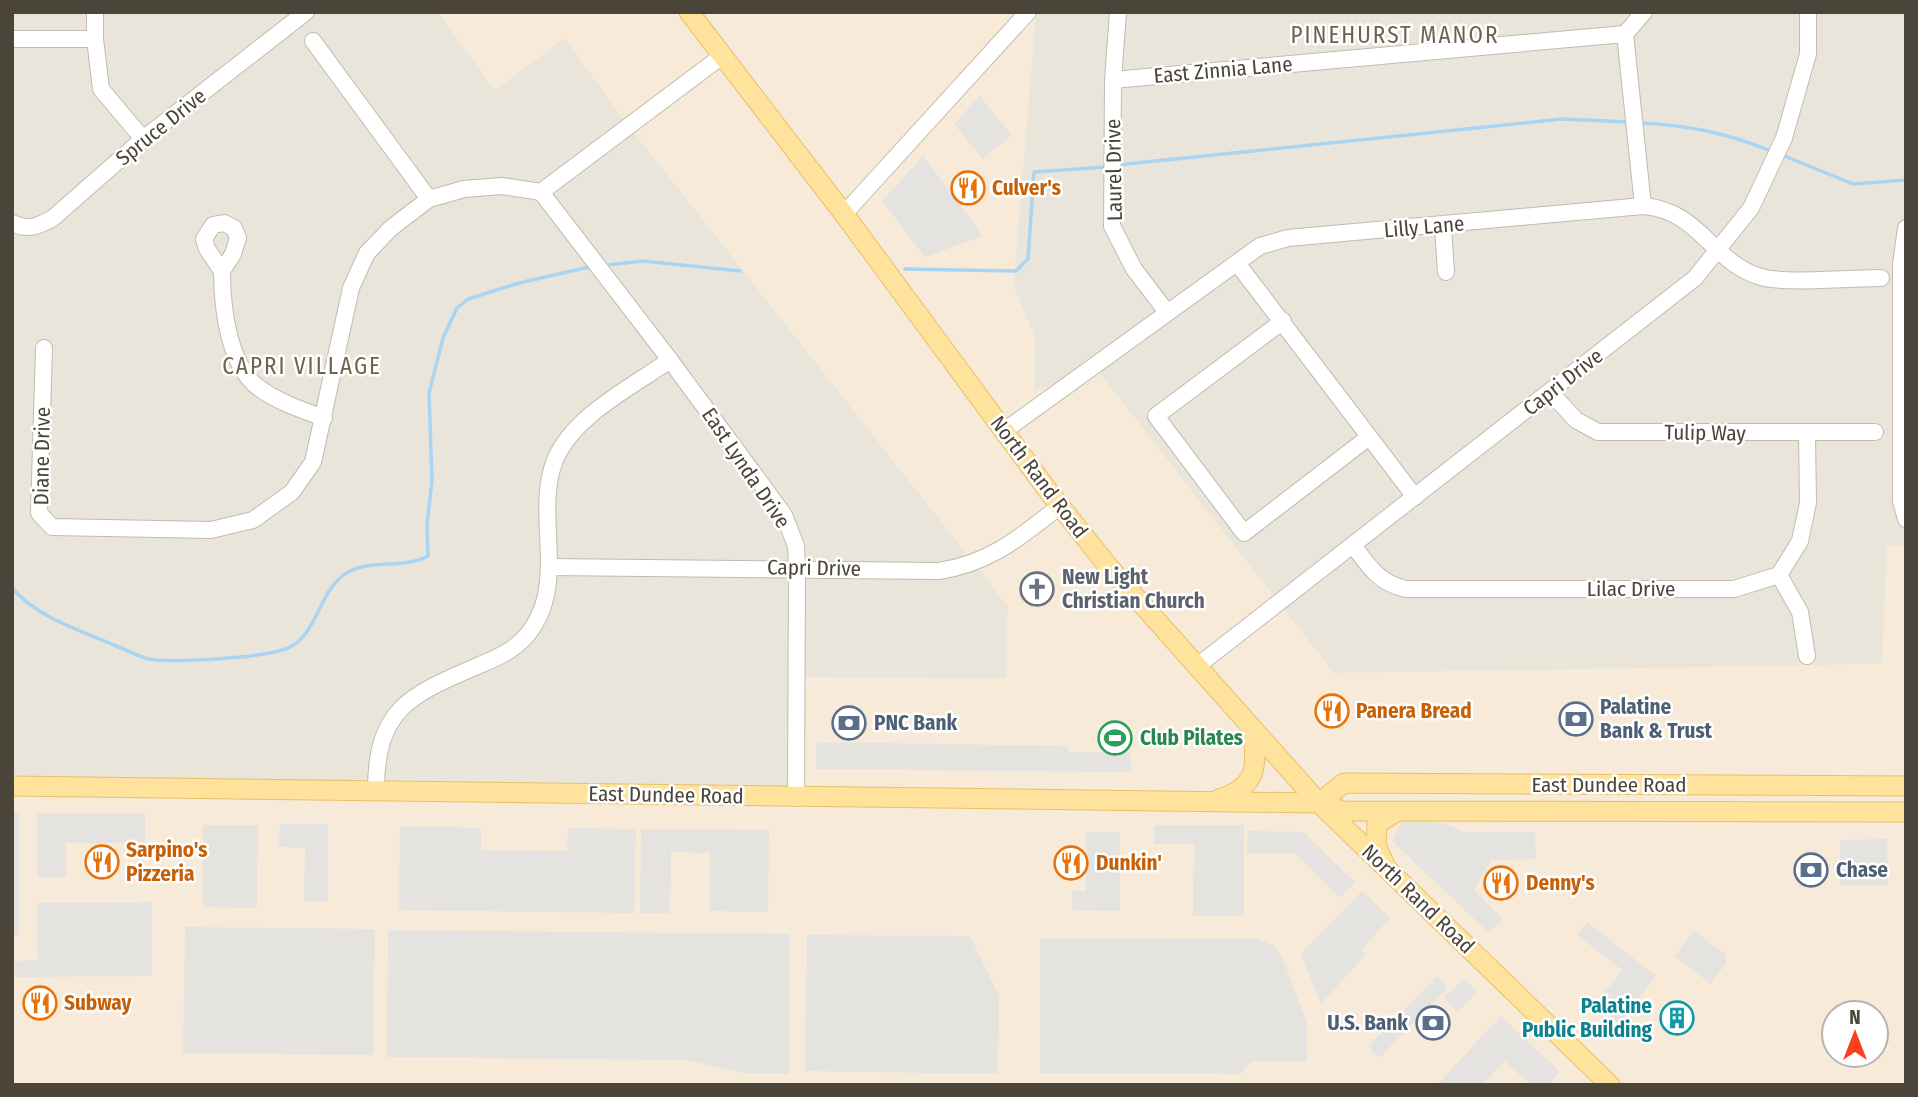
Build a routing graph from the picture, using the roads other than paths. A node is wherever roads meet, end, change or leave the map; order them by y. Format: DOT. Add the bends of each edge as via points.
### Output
graph roads {
  1 [pos="95,12"];
  2 [pos="306,12"];
  3 [pos="689,12"];
  4 [pos="1028,12"];
  5 [pos="1118,12"];
  6 [pos="1644,12"];
  7 [pos="1808,12"];
  8 [pos="1626,34"];
  9 [pos="12,38"];
  10 [pos="95,39"];
  11 [pos="313,41"];
  12 [pos="722,56"];
  13 [pos="1113,80"];
  14 [pos="143,139"];
  15 [pos="541,192"];
  16 [pos="429,200"];
  17 [pos="1643,206"];
  18 [pos="845,214"];
  19 [pos="12,223"];
  20 [pos="1443,226"];
  21 [pos="1906,228"];
  22 [pos="1718,251"];
  23 [pos="1237,263"];
  24 [pos="222,271"];
  25 [pos="1446,272"];
  26 [pos="1881,278"];
  27 [pos="1166,311"];
  28 [pos="1283,321"];
  29 [pos="44,348"];
  30 [pos="670,360"];
  31 [pos="1550,392"];
  32 [pos="324,418"];
  33 [pos="1004,431"];
  34 [pos="1875,432"];
  35 [pos="1807,435"];
  36 [pos="1369,437"];
  37 [pos="1415,497"];
  38 [pos="1060,506"];
  39 [pos="1906,519"];
  40 [pos="1353,545"];
  41 [pos="549,567"];
  42 [pos="797,568"];
  43 [pos="1779,575"];
  44 [pos="1807,656"];
  45 [pos="1196,667"];
  46 [pos="1252,729"];
  47 [pos="12,786"];
  48 [pos="1906,786"];
  49 [pos="376,790"];
  50 [pos="796,798"];
  51 [pos="1207,802"];
  52 [pos="1319,803"];
  53 [pos="1397,811"];
  54 [pos="1906,812"];
  55 [pos="1386,867"];
  56 [pos="1610,1085"];
  1 -- 10 [label="street"];
  2 -- 14 [label="street, Spruce Drive"];
  3 -- 12 [label="main road, North Rand Road"];
  4 -- 18 [label="street"];
  5 -- 13 [label="street, Laurel Drive"];
  6 -- 8 [label="street"];
  7 -- 22 [label="street, Capri Drive" via="1808,54 1784,138 1751,208"];
  8 -- 13 [label="street, East Zinnia Lane"];
  8 -- 17 [label="street"];
  9 -- 10 [label="street"];
  10 -- 14 [label="street" via="101,89"];
  11 -- 16 [label="street"];
  12 -- 15 [label="street"];
  12 -- 18 [label="main road, North Rand Road"];
  13 -- 27 [label="street, Laurel Drive" via="1112,226 1134,269"];
  14 -- 19 [label="street, Spruce Drive" via="53,218 36,227"];
  15 -- 16 [label="street, Diane Drive" via="489,187"];
  15 -- 30 [label="street, East Lynda Drive"];
  16 -- 32 [label="street, Diane Drive" via="367,253 351,288"];
  17 -- 20 [label="street, Lilly Lane"];
  17 -- 22 [label="street, Lilly Lane" via="1680,215"];
  18 -- 33 [label="main road, North Rand Road"];
  20 -- 23 [label="street, Lilly Lane" via="1288,238 1260,246"];
  20 -- 25 [label="street"];
  21 -- 39 [label="street" via="1901,265 1901,501"];
  22 -- 26 [label="street, Lilly Lane" via="1760,277"];
  22 -- 31 [label="street, Capri Drive" via="1695,278"];
  23 -- 27 [label="street, Lilly Lane"];
  23 -- 28 [label="street"];
  24 -- 32 [label="street" via="225,323 236,355 257,387"];
  27 -- 33 [label="street, Lilly Lane"];
  28 -- 36 [label="street"];
  28 -- 36 [label="street" via="1156,416 1164,427 1244,533"];
  29 -- 32 [label="street, Diane Drive" via="39,513 52,527 211,530 253,520 292,492 313,462"];
  30 -- 41 [label="street" via="580,424 556,459 548,489"];
  30 -- 42 [label="street, East Lynda Drive" via="784,515 796,546"];
  31 -- 35 [label="street, Tulip Way" via="1576,421 1598,432"];
  31 -- 37 [label="street, Capri Drive"];
  33 -- 38 [label="main road, North Rand Road"];
  34 -- 35 [label="street, Tulip Way"];
  35 -- 43 [label="street" via="1808,502 1800,541"];
  36 -- 37 [label="street"];
  37 -- 40 [label="street, Capri Drive"];
  38 -- 42 [label="street, Capri Drive" via="996,554 968,566 939,570"];
  38 -- 45 [label="main road, North Rand Road"];
  40 -- 43 [label="street, Lilac Drive" via="1375,576 1406,589 1734,589"];
  40 -- 45 [label="street, Capri Drive"];
  41 -- 42 [label="street, Capri Drive"];
  41 -- 49 [label="street" via="544,605 533,628 515,647 406,702 391,720 380,740"];
  42 -- 50 [label="street, East Lynda Drive"];
  43 -- 44 [label="street" via="1800,612"];
  45 -- 46 [label="main road, North Rand Road"];
  46 -- 51 [label="main road" via="1253,775 1234,794"];
  46 -- 52 [label="main road, North Rand Road"];
  47 -- 49 [label="main road, East Dundee Road"];
  48 -- 52 [label="main road, East Dundee Road" via="1344,783"];
  49 -- 50 [label="main road, East Dundee Road"];
  50 -- 51 [label="main road, East Dundee Road"];
  51 -- 52 [label="main road, East Dundee Road"];
  52 -- 53 [label="main road, East Dundee Road" via="1344,811"];
  52 -- 55 [label="main road, North Rand Road"];
  53 -- 54 [label="main road, East Dundee Road"];
  53 -- 55 [label="main road" via="1377,824 1376,845"];
  55 -- 56 [label="main road, North Rand Road"];
}
